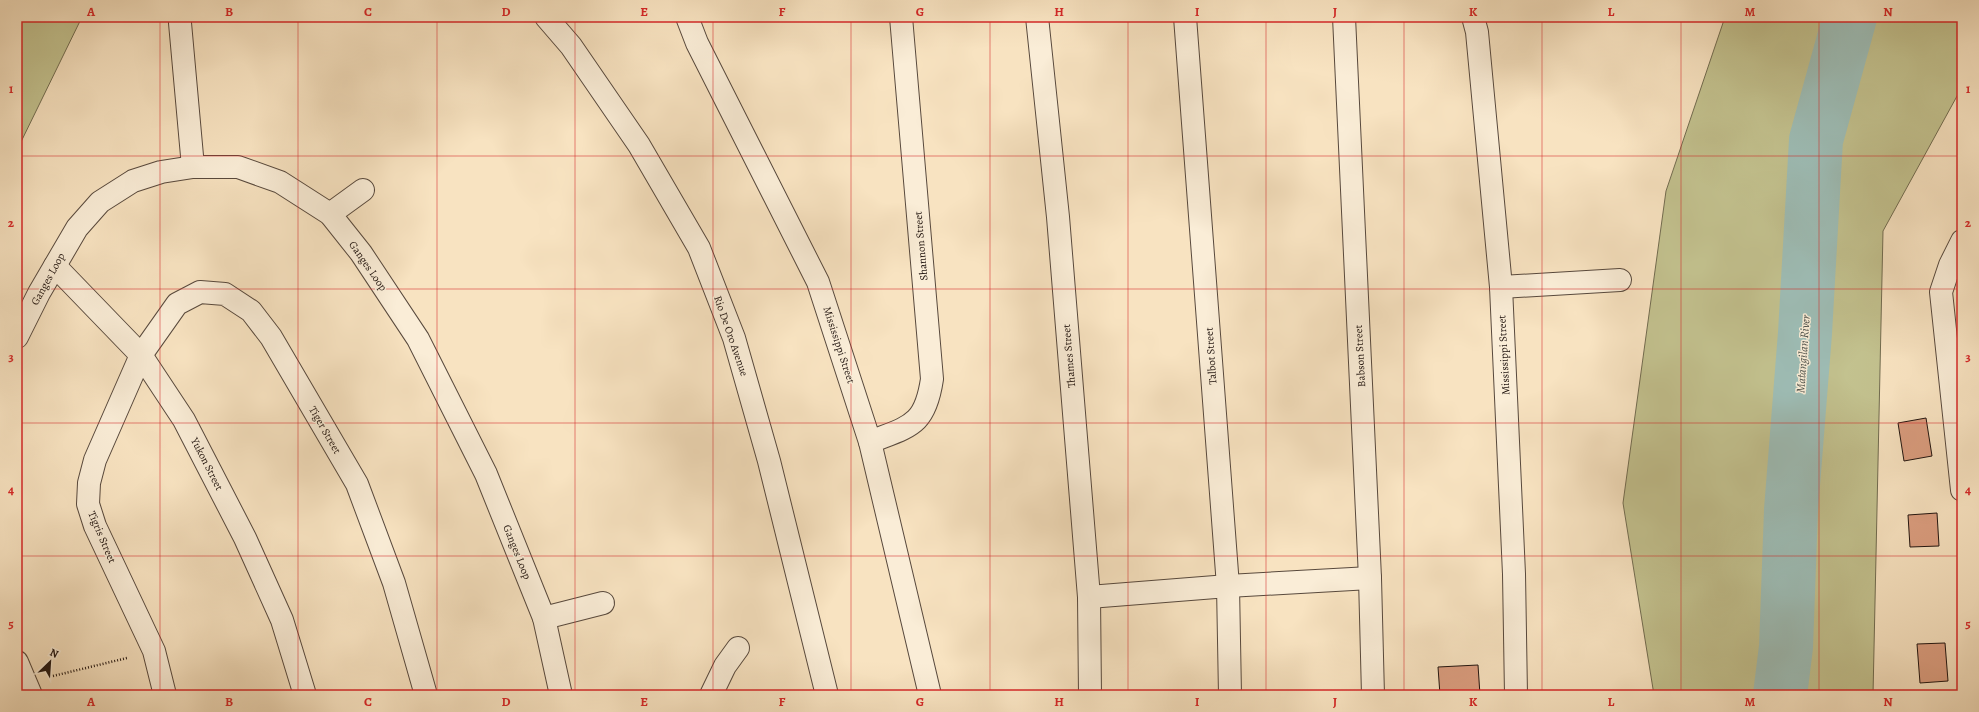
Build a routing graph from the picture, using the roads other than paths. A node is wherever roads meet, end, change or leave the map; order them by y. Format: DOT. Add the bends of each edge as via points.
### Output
graph roads {
  1 [pos="546,17"];
  2 [pos="688,17"];
  3 [pos="901,17"];
  4 [pos="1037,17"];
  5 [pos="1185,17"];
  6 [pos="1344,17"];
  7 [pos="1473,17"];
  8 [pos="180,23"];
  9 [pos="193,167"];
  10 [pos="363,190"];
  11 [pos="330,214"];
  12 [pos="1962,241"];
  13 [pos="55,266"];
  14 [pos="1620,280"];
  15 [pos="1501,287"];
  16 [pos="17,337"];
  17 [pos="141,355"];
  18 [pos="870,442"];
  19 [pos="1962,490"];
  20 [pos="1370,578"];
  21 [pos="1228,586"];
  22 [pos="1089,597"];
  23 [pos="602,603"];
  24 [pos="544,618"];
  25 [pos="738,648"];
  26 [pos="17,662"];
  27 [pos="29,689"];
  28 [pos="165,695"];
  29 [pos="305,695"];
  30 [pos="426,695"];
  31 [pos="561,695"];
  32 [pos="711,695"];
  33 [pos="827,695"];
  34 [pos="930,695"];
  35 [pos="1090,695"];
  36 [pos="1230,695"];
  37 [pos="1373,695"];
  38 [pos="1516,695"];
  1 -- 33 [label="street, Rio De Oro Avenue" via="571,46 639,145 699,248 734,338 769,462"];
  2 -- 18 [label="street, Mississippi Street" via="701,50 818,282"];
  3 -- 18 [label="street, Shannon Street" via="932,379 930,396 923,412 911,426"];
  4 -- 22 [label="street, Thames Street" via="1058,217"];
  5 -- 21 [label="street, Talbot Street"];
  6 -- 20 [label="street, Babson Street"];
  7 -- 15 [label="street, Mississippi Street" via="1477,32"];
  8 -- 9 [label="street"];
  9 -- 11 [label="street, Ganges Loop" via="238,167 280,182"];
  9 -- 13 [label="street, Ganges Loop" via="161,172 133,181 100,202 77,228"];
  10 -- 11 [label="street"];
  11 -- 24 [label="street, Ganges Loop" via="361,253 418,339 486,474"];
  12 -- 19 [label="street" via="1941,292"];
  13 -- 16 [label="street, Ganges Loop"];
  13 -- 17 [label="street, Yukon Street"];
  14 -- 15 [label="street"];
  15 -- 38 [label="street, Mississippi Street" via="1514,574"];
  17 -- 28 [label="street, Tigris Street" via="95,460 89,483 88,504 95,526 154,651"];
  17 -- 29 [label="street, Yukon Street" via="184,420 245,538 282,620"];
  17 -- 30 [label="street, Tiger Street" via="177,304 200,292 225,294 250,311 271,337 357,484 394,583"];
  18 -- 34 [label="street, Mississippi Street"];
  20 -- 21 [label="street"];
  20 -- 37 [label="street, Babson Street"];
  21 -- 22 [label="street"];
  21 -- 36 [label="street, Talbot Street"];
  22 -- 35 [label="street, Thames Street"];
  23 -- 24 [label="street"];
  24 -- 31 [label="street, Ganges Loop"];
  25 -- 32 [label="street" via="725,666"];
  26 -- 27 [label="street"];
}
